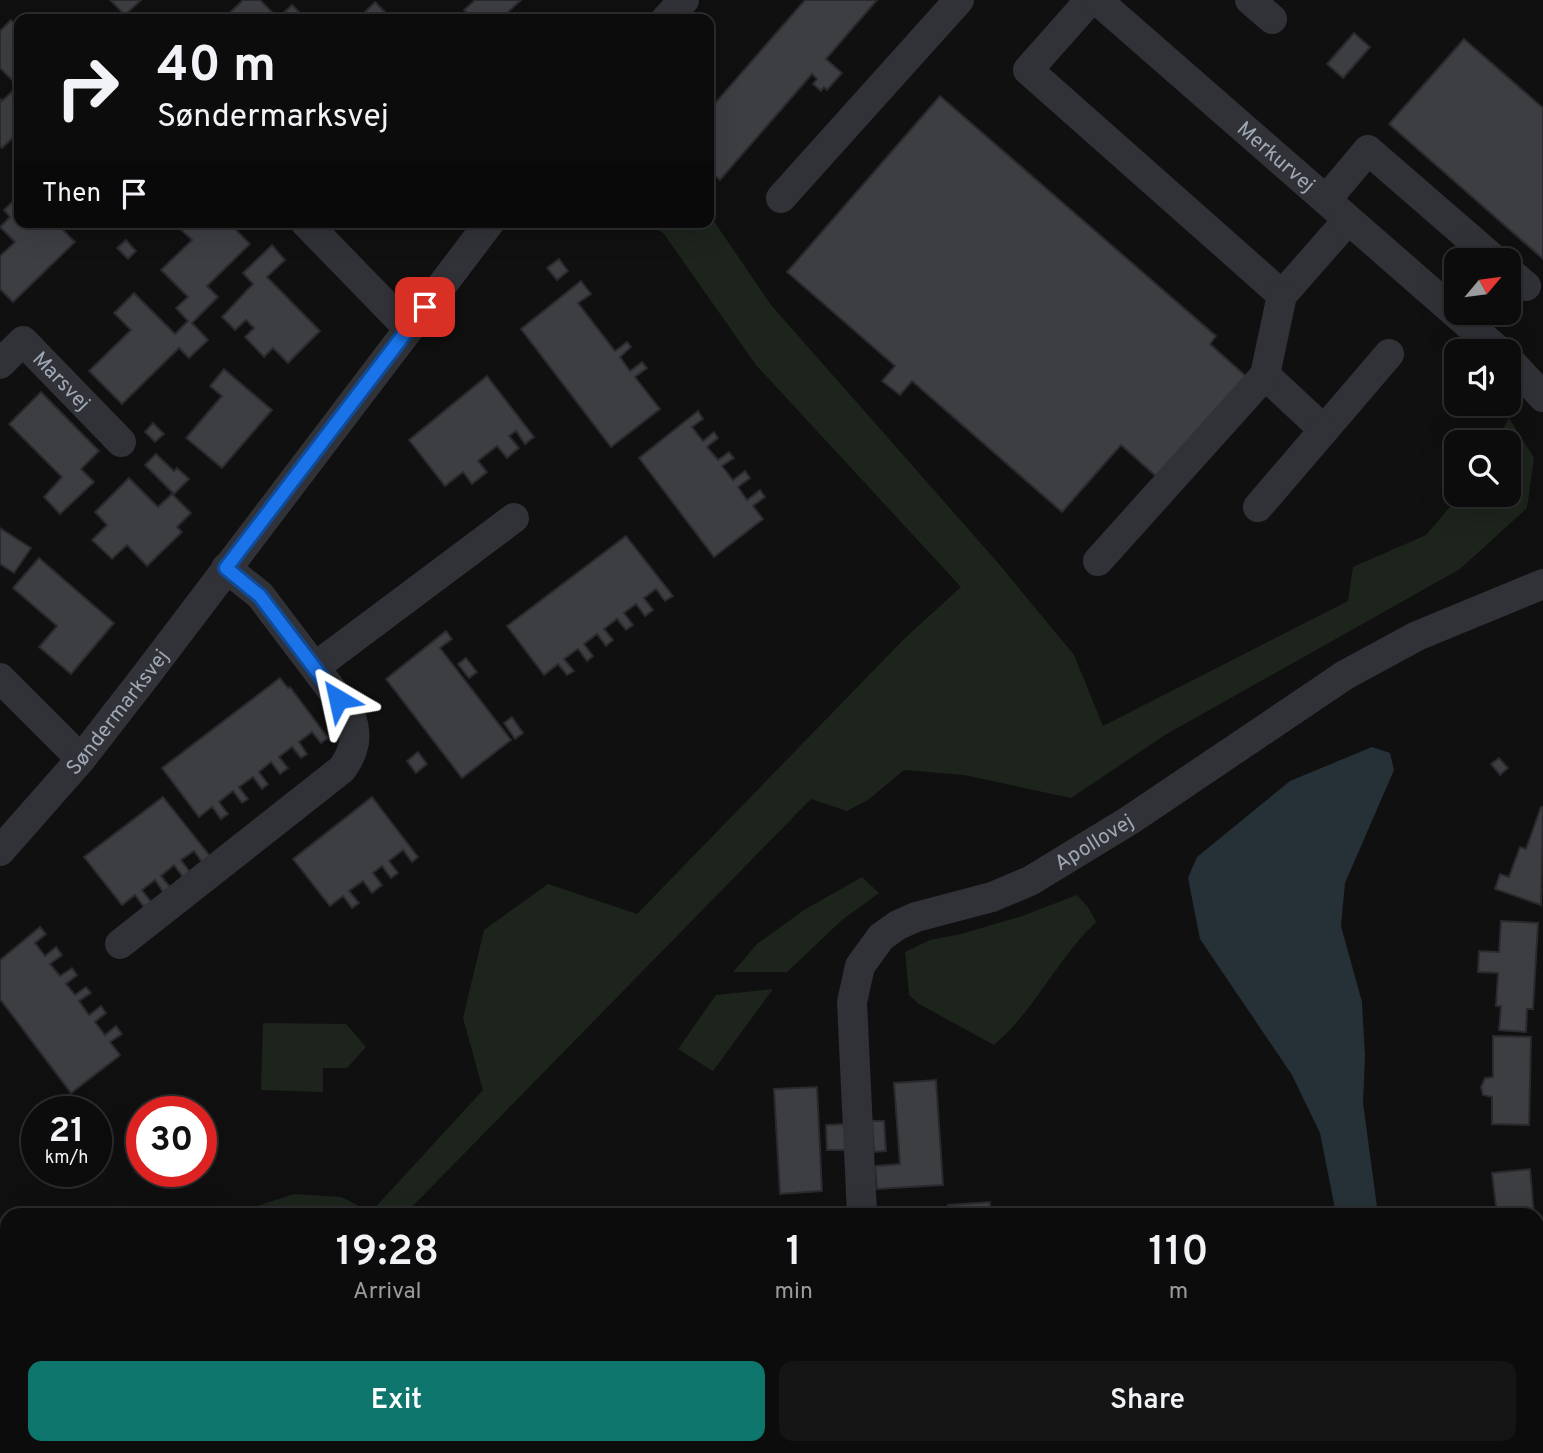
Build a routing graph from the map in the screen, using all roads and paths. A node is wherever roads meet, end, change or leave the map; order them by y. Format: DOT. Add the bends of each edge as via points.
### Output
graph roads {
  1 [pos="684,0"];
  2 [pos="959,0"];
  3 [pos="1090,0"];
  4 [pos="1097,0"];
  5 [pos="1250,0"];
  6 [pos="671,14"];
  7 [pos="1272,19"];
  8 [pos="781,198"];
  9 [pos="1326,200"];
  10 [pos="1348,220"];
  11 [pos="311,228"];
  12 [pos="485,228"];
  13 [pos="1481,248"];
  14 [pos="1282,295"];
  15 [pos="408,328"];
  16 [pos="1485,339"];
  17 [pos="1388,354"];
  18 [pos="0,364"];
  19 [pos="1521,373"];
  20 [pos="1265,376"];
  21 [pos="1543,397"];
  22 [pos="1324,430"];
  23 [pos="121,442"];
  24 [pos="1258,507"];
  25 [pos="514,518"];
  26 [pos="1098,561"];
  27 [pos="226,568"];
  28 [pos="1543,584"];
  29 [pos="315,667"];
  30 [pos="0,678"];
  31 [pos="81,759"];
  32 [pos="0,851"];
  33 [pos="120,944"];
  34 [pos="862,1208"];
  1 -- 6 [label="street"];
  2 -- 8 [label="street"];
  3 -- 14 [label="street" via="1028,70"];
  4 -- 9 [label="street, Merkurvej"];
  5 -- 7 [label="street"];
  9 -- 10 [label="street, Merkurvej"];
  9 -- 13 [label="street" via="1368,150"];
  10 -- 14 [label="street"];
  10 -- 16 [label="street, Merkurvej"];
  11 -- 15 [label="street"];
  12 -- 15 [label="street, Søndermarksvej"];
  14 -- 20 [label="street"];
  15 -- 27 [label="street, Søndermarksvej"];
  17 -- 22 [label="street"];
  18 -- 23 [label="street, Marsvej" via="23,341"];
  19 -- 21 [label="street"];
  20 -- 22 [label="street"];
  20 -- 26 [label="street"];
  22 -- 24 [label="street"];
  25 -- 29 [label="street"];
  27 -- 29 [label="street" via="260,596"];
  27 -- 31 [label="street, Søndermarksvej"];
  28 -- 34 [label="street, Apollovej" via="1417,636 1345,675 1130,820 1030,881 992,897 916,917 881,937 860,966 852,1002"];
  29 -- 33 [label="street" via="350,715 355,728 351,757 342,769"];
  30 -- 31 [label="street"];
  31 -- 32 [label="street, Søndermarksvej"];
}
